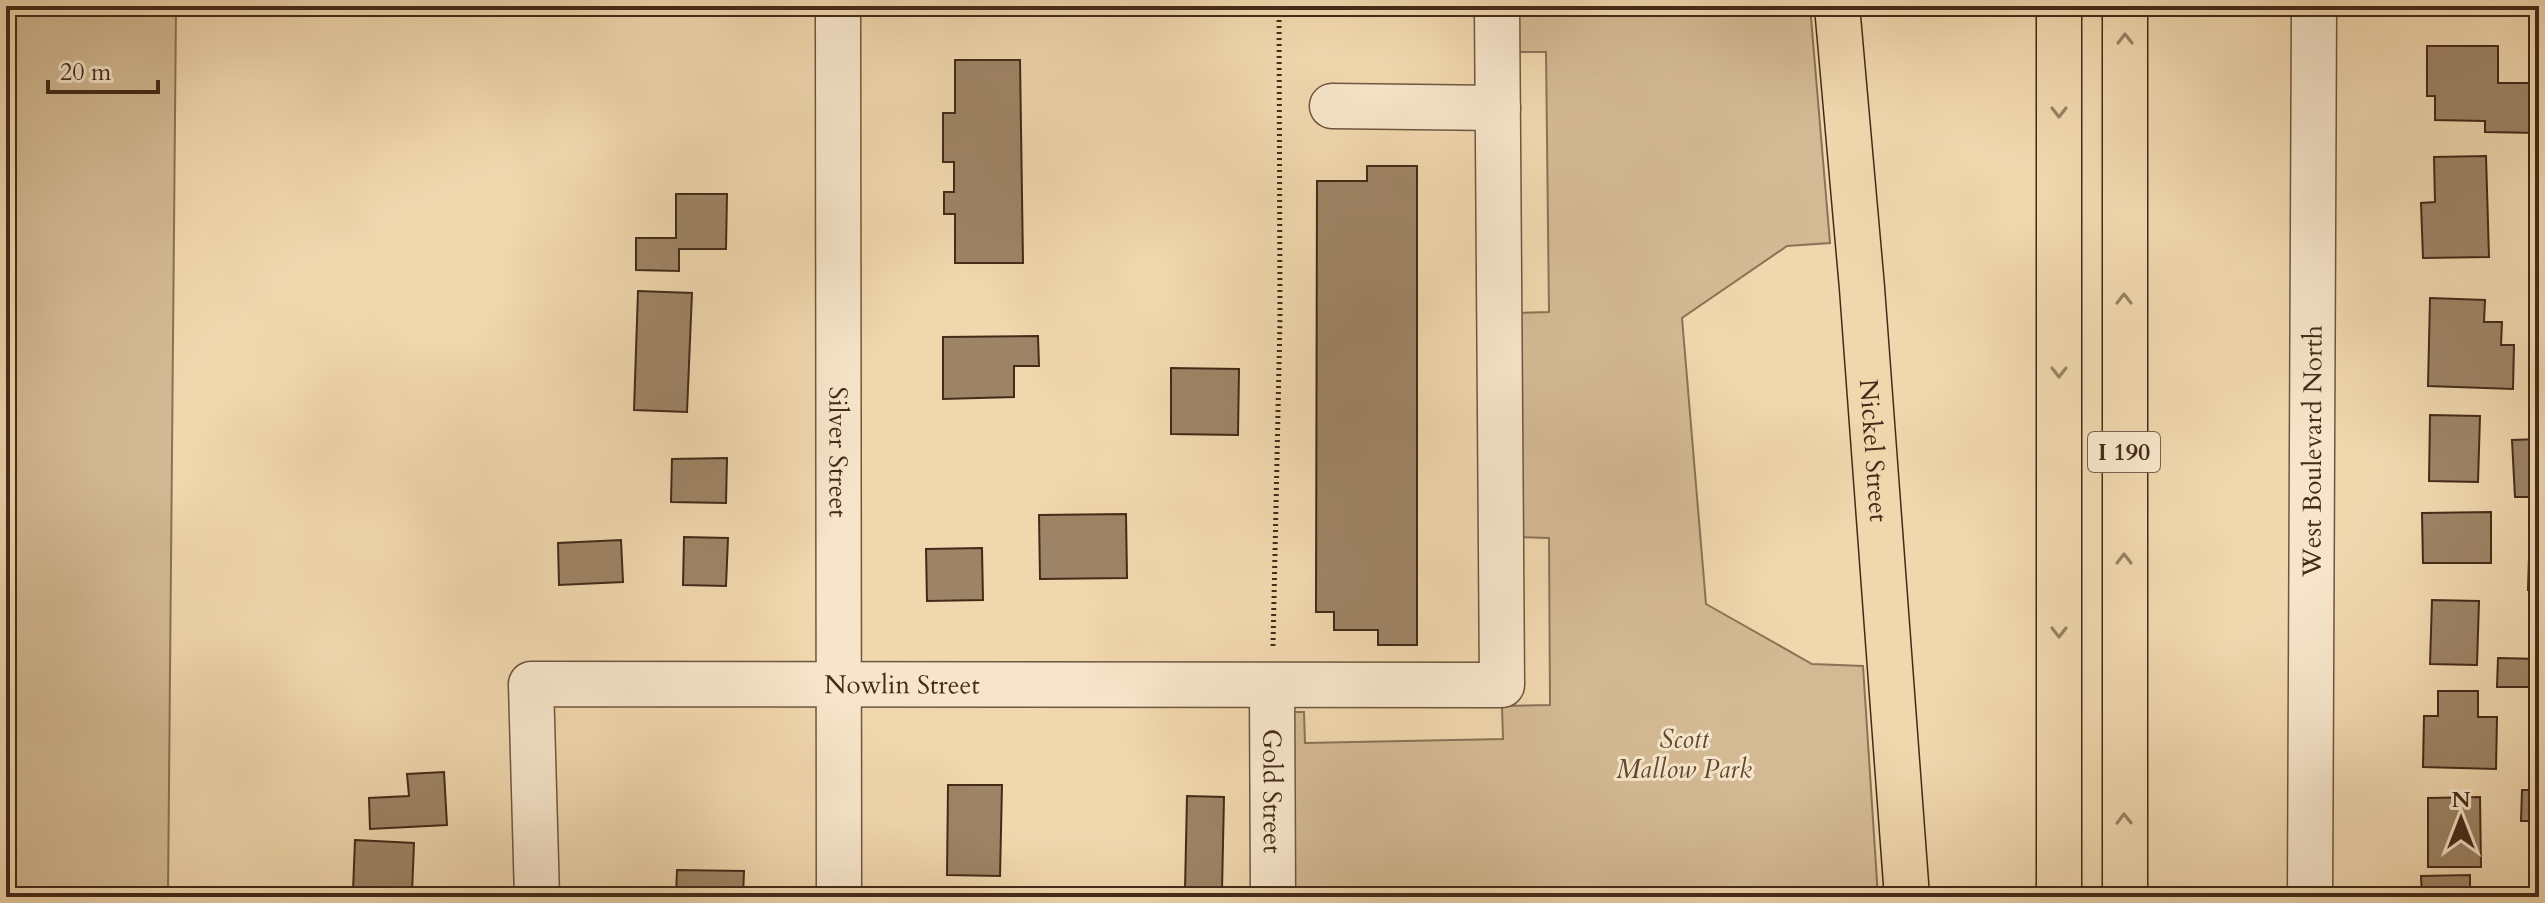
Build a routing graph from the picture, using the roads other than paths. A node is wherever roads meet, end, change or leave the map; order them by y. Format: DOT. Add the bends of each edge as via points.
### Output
graph roads {
  1 [pos="838,6"];
  2 [pos="1497,6"];
  3 [pos="1837,6"];
  4 [pos="2059,6"];
  5 [pos="2125,6"];
  6 [pos="2314,6"];
  7 [pos="1332,106"];
  8 [pos="1498,108"];
  9 [pos="839,685"];
  10 [pos="1272,687"];
  11 [pos="537,897"];
  12 [pos="839,897"];
  13 [pos="1273,897"];
  14 [pos="1907,897"];
  15 [pos="2059,897"];
  16 [pos="2125,897"];
  17 [pos="2310,897"];
  1 -- 9 [label="street, Silver Street"];
  2 -- 8 [label="street"];
  3 -- 14 [label="main road, Nickel Street"];
  4 -- 15 [label="main road, I 190, one-way"];
  16 -- 5 [label="main road, I 190, one-way"];
  6 -- 17 [label="street, West Boulevard North"];
  7 -- 8 [label="street"];
  8 -- 10 [label="street, Nowlin Street" via="1502,685"];
  9 -- 10 [label="street, Nowlin Street"];
  9 -- 11 [label="street, Nowlin Street" via="531,684"];
  9 -- 12 [label="street, Silver Street"];
  10 -- 13 [label="street, Gold Street"];
}
